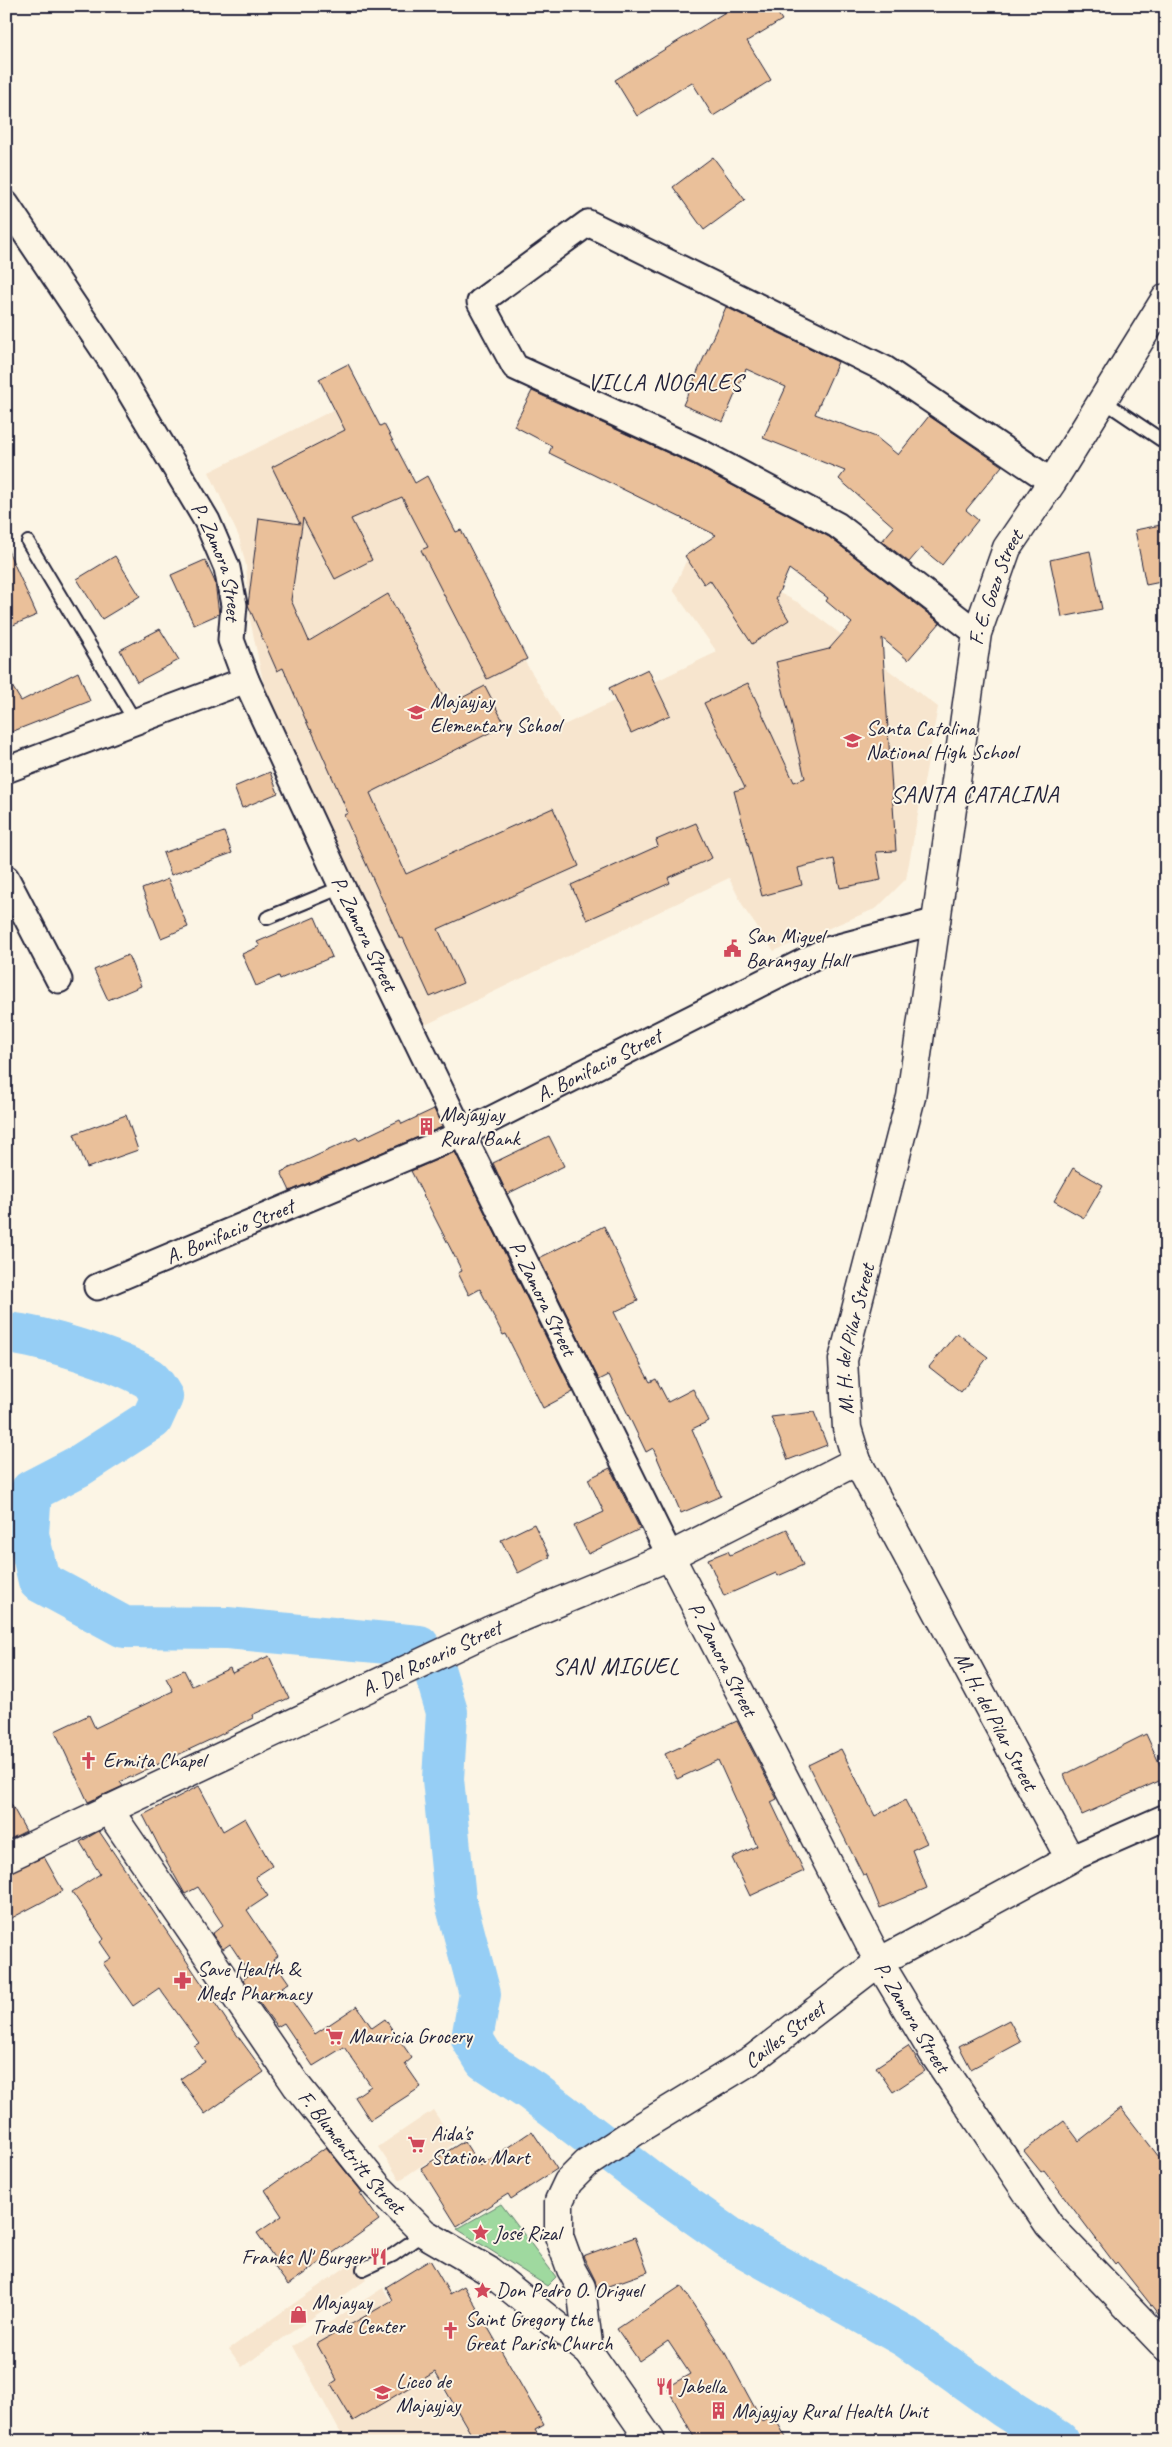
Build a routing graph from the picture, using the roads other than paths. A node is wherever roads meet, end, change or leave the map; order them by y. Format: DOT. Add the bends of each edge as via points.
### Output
graph roads {
  1 [pos="6,204"];
  2 [pos="1166,298"];
  3 [pos="1102,400"];
  4 [pos="1166,443"];
  5 [pos="1052,482"];
  6 [pos="28,542"];
  7 [pos="977,633"];
  8 [pos="246,680"];
  9 [pos="136,723"];
  10 [pos="6,770"];
  11 [pos="6,878"];
  12 [pos="342,887"];
  13 [pos="268,918"];
  14 [pos="937,921"];
  15 [pos="59,980"];
  16 [pos="462,1134"];
  17 [pos="98,1287"];
  18 [pos="857,1461"];
  19 [pos="670,1556"];
  20 [pos="108,1809"];
  21 [pos="1166,1817"];
  22 [pos="6,1858"];
  23 [pos="1070,1859"];
  24 [pos="879,1962"];
  25 [pos="424,2233"];
  26 [pos="364,2269"];
  27 [pos="1166,2347"];
  28 [pos="589,2352"];
  29 [pos="651,2441"];
  1 -- 8 [label="street, P. Zamora Street" via="114,365 207,521 227,568 234,605 231,640"];
  2 -- 3 [label="main road, F. E. Gozo Street"];
  3 -- 4 [label="lane"];
  3 -- 5 [label="main road, F. E. Gozo Street"];
  5 -- 7 [label="main road, F. E. Gozo Street" via="1007,548"];
  5 -- 7 [label="street" via="885,369 588,223 480,302 515,367 700,452 837,525"];
  6 -- 9 [label="lane"];
  7 -- 14 [label="main road, F. E. Gozo Street"];
  8 -- 9 [label="street"];
  8 -- 12 [label="street, P. Zamora Street"];
  9 -- 10 [label="street"];
  11 -- 15 [label="street"];
  12 -- 13 [label="lane"];
  12 -- 16 [label="street, P. Zamora Street"];
  14 -- 16 [label="street, A. Bonifacio Street" via="827,950"];
  14 -- 18 [label="main road, M. H. del Pilar Street" via="911,1097 843,1360 847,1428"];
  16 -- 17 [label="street, A. Bonifacio Street"];
  16 -- 19 [label="street, P. Zamora Street"];
  18 -- 19 [label="main road, A. Del Rosario Street"];
  18 -- 23 [label="main road, M. H. del Pilar Street"];
  19 -- 20 [label="main road, A. Del Rosario Street" via="492,1630"];
  19 -- 24 [label="main road, P. Zamora Street"];
  20 -- 22 [label="main road, A. Del Rosario Street"];
  20 -- 25 [label="main road, F. Blumentritt Street" via="296,2086 377,2186"];
  21 -- 23 [label="street, Cailles Street"];
  23 -- 24 [label="main road, Cailles Street"];
  24 -- 27 [label="main road, P. Zamora Street" via="948,2076 1049,2225"];
  24 -- 28 [label="main road, Cailles Street" via="753,2059 643,2126 586,2164 568,2182 559,2201 559,2236 581,2287"];
  25 -- 26 [label="lane" via="393,2255"];
  25 -- 28 [label="main road, F. Blumentritt Street" via="489,2271"];
  28 -- 29 [label="main road, F. Blumentritt Street"];
}
